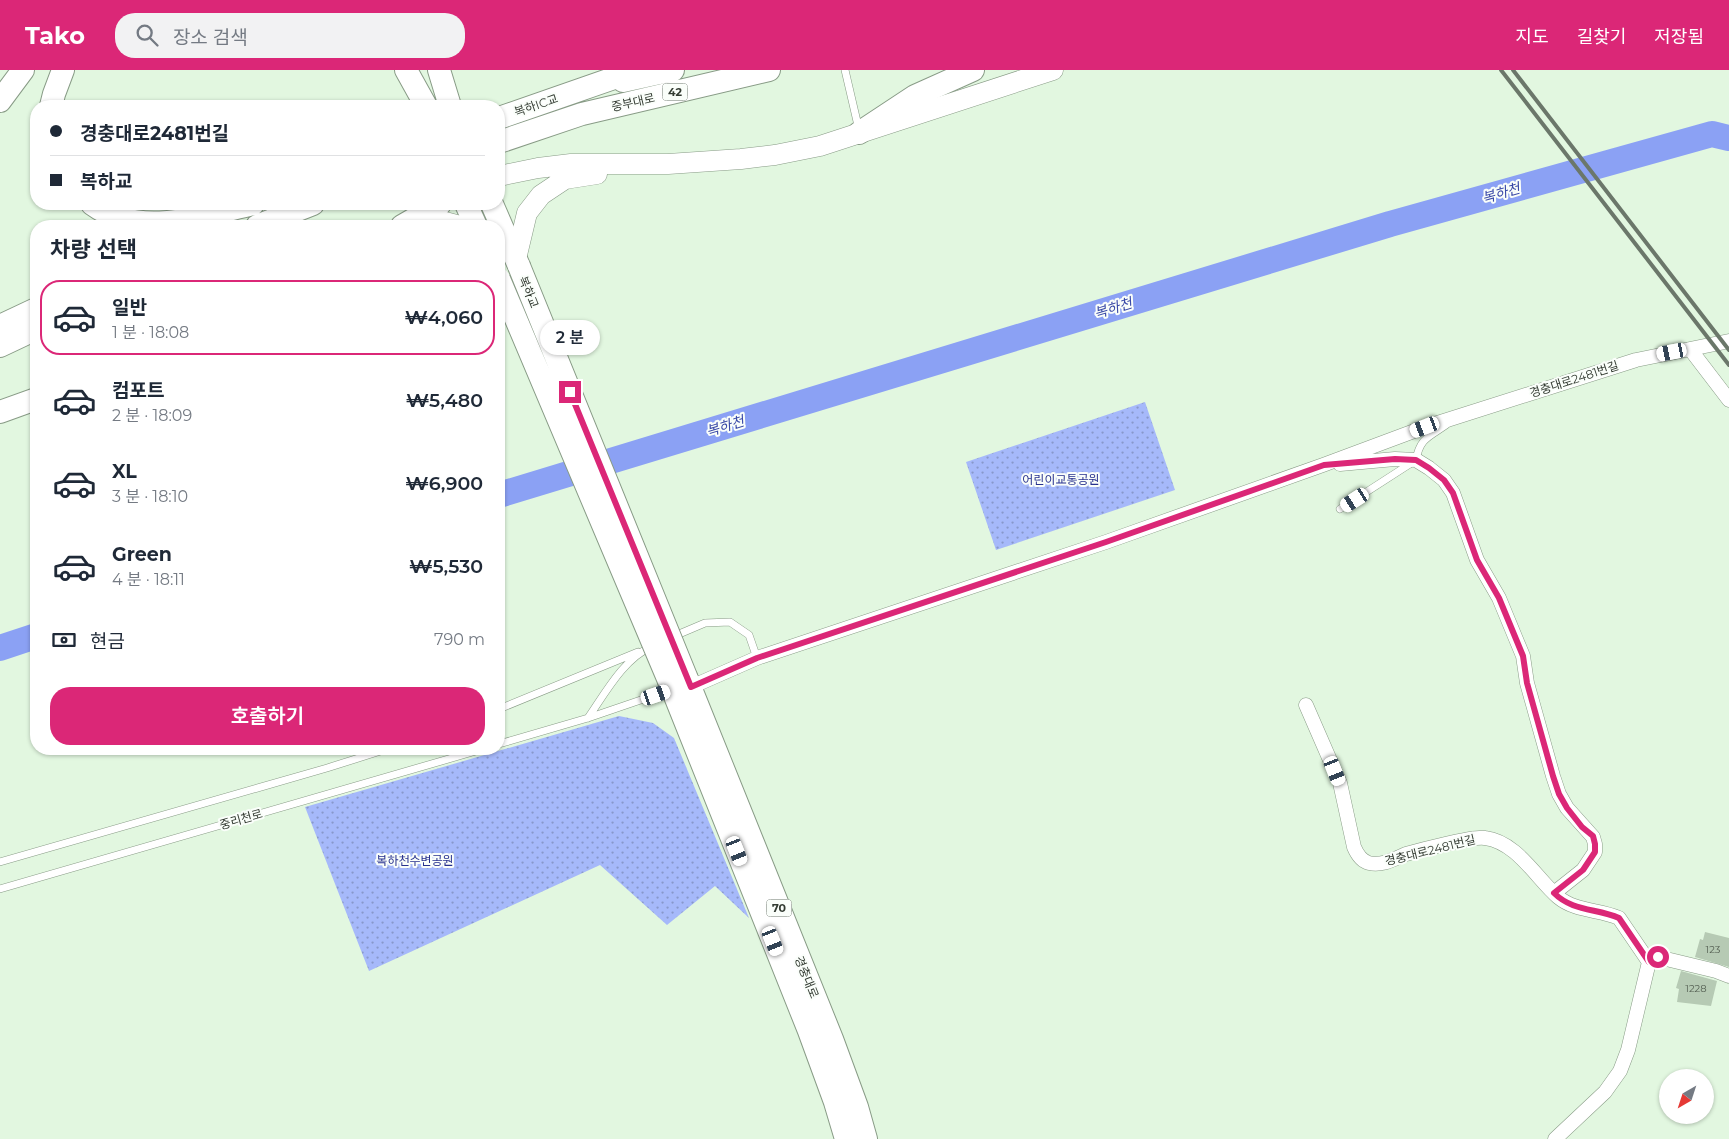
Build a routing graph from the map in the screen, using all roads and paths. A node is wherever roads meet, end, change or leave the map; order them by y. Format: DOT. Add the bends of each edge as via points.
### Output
graph roads {
  1 [pos="23,70"];
  2 [pos="62,70"];
  3 [pos="406,70"];
  4 [pos="412,70"];
  5 [pos="435,70"];
  6 [pos="440,70"];
  7 [pos="637,70"];
  8 [pos="673,70"];
  9 [pos="769,70"];
  10 [pos="844,70"];
  11 [pos="974,70"];
  12 [pos="1053,70"];
  13 [pos="574,92"];
  14 [pos="0,100"];
  15 [pos="53,100"];
  16 [pos="433,100"];
  17 [pos="433,100"];
  18 [pos="437,100"];
  19 [pos="437,100"];
  20 [pos="505,116"];
  21 [pos="859,133"];
  22 [pos="505,140"];
  23 [pos="668,164"];
  24 [pos="505,175"];
  25 [pos="101,210"];
  26 [pos="227,210"];
  27 [pos="251,210"];
  28 [pos="298,210"];
  29 [pos="430,210"];
  30 [pos="124,220"];
  31 [pos="183,220"];
  32 [pos="229,220"];
  33 [pos="272,220"];
  34 [pos="413,220"];
  35 [pos="505,234"];
  36 [pos="517,262"];
  37 [pos="505,292"];
  38 [pos="30,312"];
  39 [pos="0,326"];
  40 [pos="30,332"];
  41 [pos="1729,341"];
  42 [pos="0,346"];
  43 [pos="1690,349"];
  44 [pos="1729,400"];
  45 [pos="30,401"];
  46 [pos="0,412"];
  47 [pos="1460,415"];
  48 [pos="1416,460"];
  49 [pos="1324,465"];
  50 [pos="1340,509"];
  51 [pos="640,651"];
  52 [pos="757,658"];
  53 [pos="680,684"];
  54 [pos="1306,705"];
  55 [pos="505,707"];
  56 [pos="588,718"];
  57 [pos="505,742"];
  58 [pos="368,755"];
  59 [pos="462,755"];
  60 [pos="0,862"];
  61 [pos="0,889"];
  62 [pos="1554,893"];
  63 [pos="1649,962"];
  64 [pos="1729,976"];
  65 [pos="846,1139"];
  66 [pos="866,1139"];
  67 [pos="1555,1139"];
  1 -- 14 [label="main road"];
  2 -- 15 [label="main road"];
  3 -- 16 [label="main road"];
  4 -- 17 [label="main road"];
  5 -- 18 [label="main road"];
  6 -- 19 [label="main road"];
  7 -- 13 [label="main road"];
  8 -- 13 [label="main road, 중부대로 / 42"];
  9 -- 22 [label="main road, 중부대로 / 42" via="582,114"];
  10 -- 21 [label="lane"];
  11 -- 21 [label="main road" via="915,96"];
  12 -- 21 [label="main road"];
  13 -- 20 [label="main road, 복하IC교 / 42"];
  21 -- 23 [label="main road" via="820,146 775,155"];
  23 -- 24 [label="main road" via="571,164"];
  23 -- 36 [label="main road" via="566,179 541,195 527,212"];
  25 -- 30 [label="main road"];
  26 -- 31 [label="main road"];
  27 -- 32 [label="main road"];
  28 -- 33 [label="main road"];
  29 -- 34 [label="main road"];
  35 -- 36 [label="main road, 복하교"];
  36 -- 53 [label="main road, 복하교 / 70, bridge"];
  37 -- 53 [label="main road, 복하교 / 70, bridge"];
  38 -- 39 [label="main road"];
  40 -- 42 [label="main road"];
  41 -- 43 [label="street, 경충대로2481번길"];
  43 -- 44 [label="street"];
  43 -- 47 [label="street, 경충대로2481번길" via="1636,360"];
  45 -- 46 [label="main road"];
  47 -- 48 [label="lane, 경충대로2481번길" via="1423,440 1418,446"];
  47 -- 49 [label="street, 경충대로2481번길"];
  48 -- 49 [label="street, 경충대로2481번길"];
  48 -- 50 [label="lane"];
  48 -- 62 [label="street" via="1444,480 1453,493 1477,560 1499,598 1523,656 1527,683 1559,794 1582,827 1593,836 1595,852 1583,870"];
  49 -- 52 [label="street, 경충대로2481번길" via="1106,542"];
  51 -- 52 [label="lane" via="705,622 722,621 730,622 749,635"];
  51 -- 55 [label="lane"];
  51 -- 56 [label="lane"];
  52 -- 53 [label="street, 경충대로2481번길"];
  53 -- 56 [label="lane"];
  53 -- 65 [label="main road, 경충대로 / 70" via="809,1030"];
  53 -- 66 [label="main road, 경충대로 / 70" via="832,1040"];
  54 -- 62 [label="street, 경충대로2481번길" via="1340,783 1354,847 1363,860 1369,863 1391,861 1408,854 1484,838 1517,854"];
  56 -- 57 [label="lane"];
  58 -- 60 [label="lane"];
  59 -- 61 [label="lane, 중리천로"];
  62 -- 63 [label="street, 경충대로2481번길" via="1577,908 1619,918"];
  63 -- 64 [label="street" via="1662,958"];
  63 -- 67 [label="street" via="1620,1071 1605,1092"];
}
